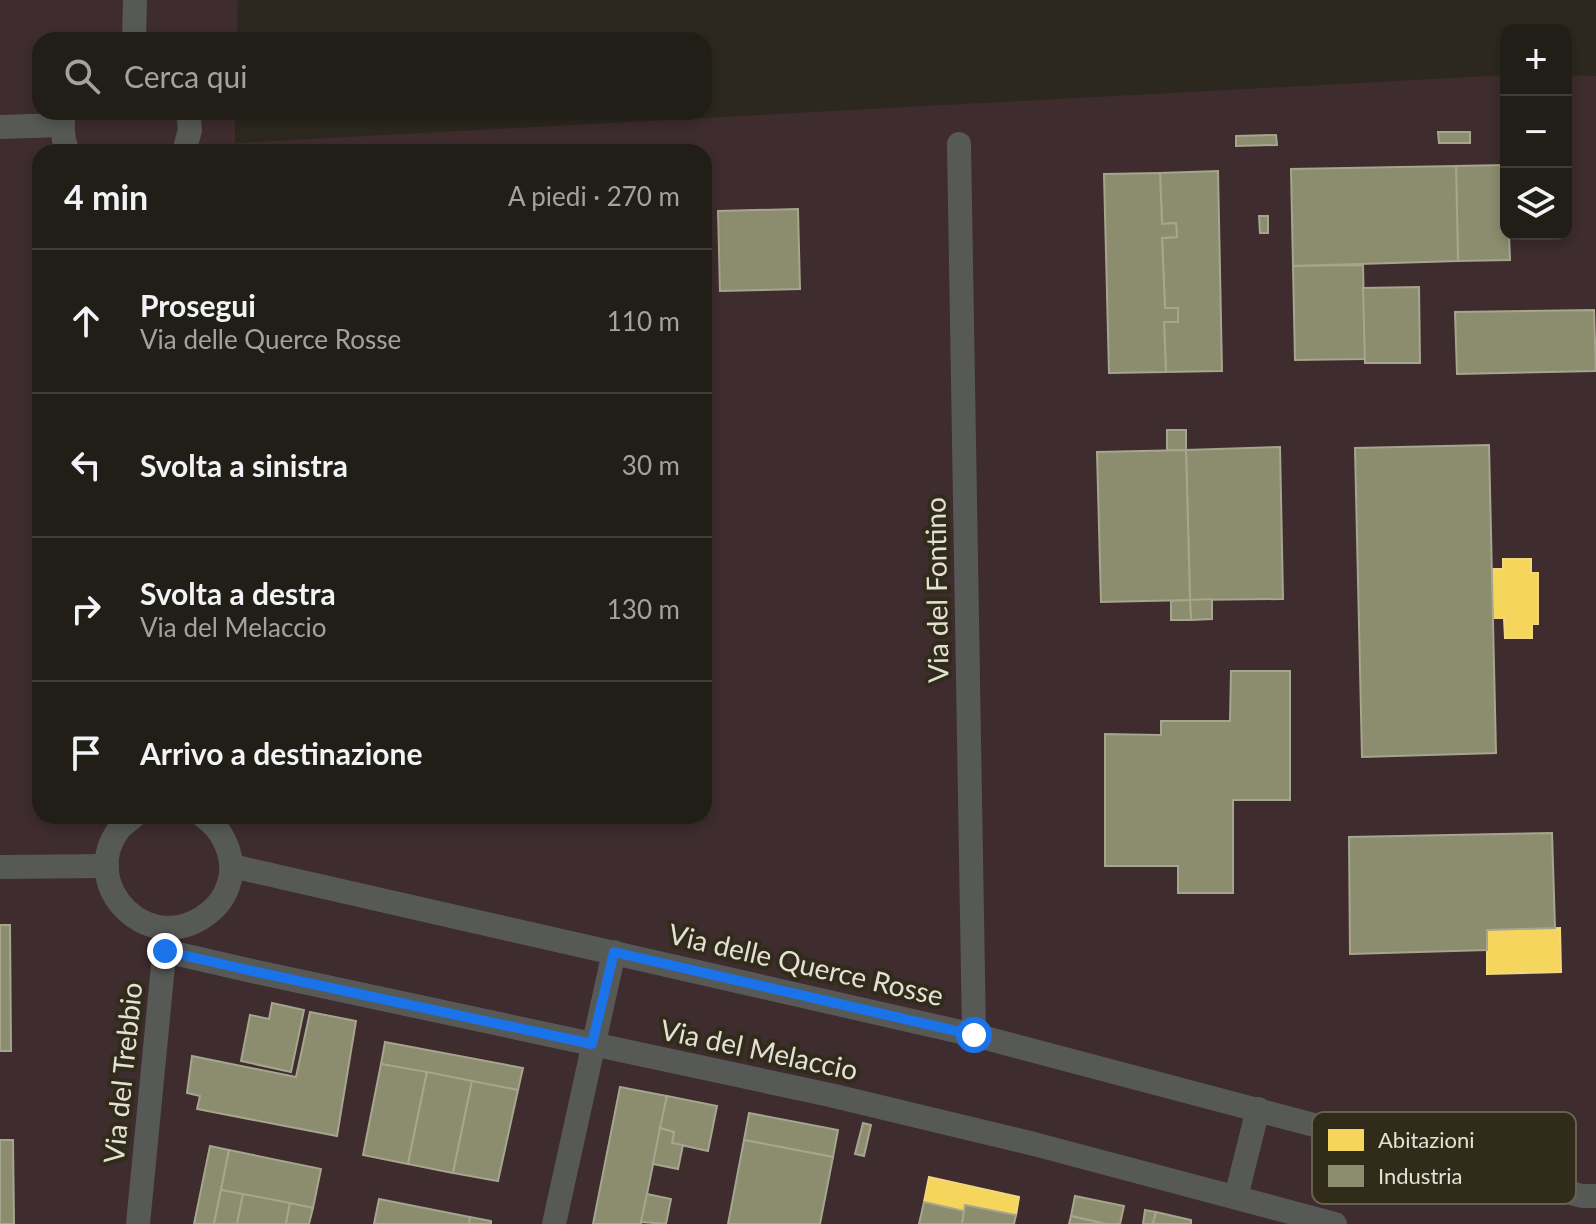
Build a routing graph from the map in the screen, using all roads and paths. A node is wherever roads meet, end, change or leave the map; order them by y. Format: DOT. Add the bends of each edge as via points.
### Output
graph roads {
  1 [pos="135,0"];
  2 [pos="134,32"];
  3 [pos="55,120"];
  4 [pos="63,120"];
  5 [pos="189,120"];
  6 [pos="0,127"];
  7 [pos="65,144"];
  8 [pos="186,144"];
  9 [pos="959,144"];
  10 [pos="125,824"];
  11 [pos="213,824"];
  12 [pos="107,866"];
  13 [pos="232,866"];
  14 [pos="0,867"];
  15 [pos="166,940"];
  16 [pos="614,952"];
  17 [pos="974,1035"];
  18 [pos="592,1044"];
  19 [pos="1258,1109"];
  20 [pos="1312,1124"];
  21 [pos="1236,1197"];
  22 [pos="138,1224"];
  23 [pos="554,1224"];
  24 [pos="1335,1224"];
  1 -- 2 [label="street"];
  3 -- 6 [label="street"];
  4 -- 7 [label="street"];
  5 -- 8 [label="street"];
  9 -- 17 [label="street, Via del Fontino"];
  10 -- 12 [label="street" via="111,846"];
  11 -- 13 [label="street" via="223,836"];
  12 -- 14 [label="street"];
  12 -- 15 [label="street, Via del Melaccio" via="118,902"];
  13 -- 15 [label="street" via="216,907"];
  13 -- 16 [label="street, Via delle Querce Rosse"];
  15 -- 18 [label="street, Via del Melaccio" via="252,971"];
  15 -- 22 [label="street, Via del Trebbio"];
  16 -- 17 [label="street, Via delle Querce Rosse"];
  16 -- 18 [label="street"];
  17 -- 19 [label="street, Via delle Querce Rosse"];
  18 -- 21 [label="street, Via del Melaccio" via="830,1095"];
  18 -- 23 [label="street"];
  19 -- 20 [label="street, Via delle Querce Rosse"];
  19 -- 21 [label="street"];
  21 -- 24 [label="street, Via del Melaccio"];
}
